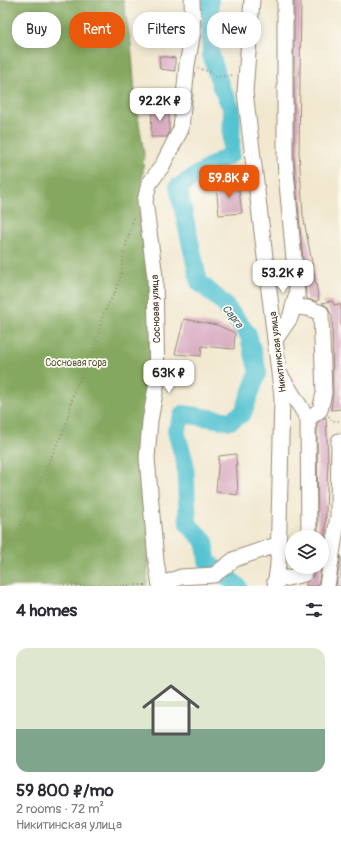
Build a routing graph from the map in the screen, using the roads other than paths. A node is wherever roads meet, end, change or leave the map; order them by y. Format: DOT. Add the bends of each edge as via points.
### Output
graph roads {
  1 [pos="192,0"];
  2 [pos="252,0"];
  3 [pos="285,0"];
  4 [pos="293,307"];
  5 [pos="275,340"];
  6 [pos="279,374"];
  7 [pos="308,419"];
  8 [pos="339,441"];
  9 [pos="309,530"];
  10 [pos="278,544"];
  11 [pos="304,576"];
  12 [pos="275,584"];
  13 [pos="160,585"];
  14 [pos="326,586"];
  1 -- 13 [label="street, Сосновая улица" via="193,32 180,129 162,166 149,184 145,201 155,277 157,382 147,458"];
  2 -- 5 [label="street, Никитинская улица" via="245,92"];
  3 -- 4 [label="street" via="286,161 297,293"];
  4 -- 5 [label="street" via="290,318"];
  4 -- 7 [label="street" via="308,308 321,313 324,393 320,410"];
  5 -- 6 [label="street, Никитинская улица"];
  6 -- 7 [label="street"];
  6 -- 10 [label="street, Никитинская улица" via="282,397"];
  7 -- 9 [label="street"];
  8 -- 14 [label="street" via="338,516"];
  10 -- 12 [label="street, Никитинская улица"];
  10 -- 13 [label="street" via="235,559 214,575 181,577"];
  11 -- 12 [label="street"];
}
